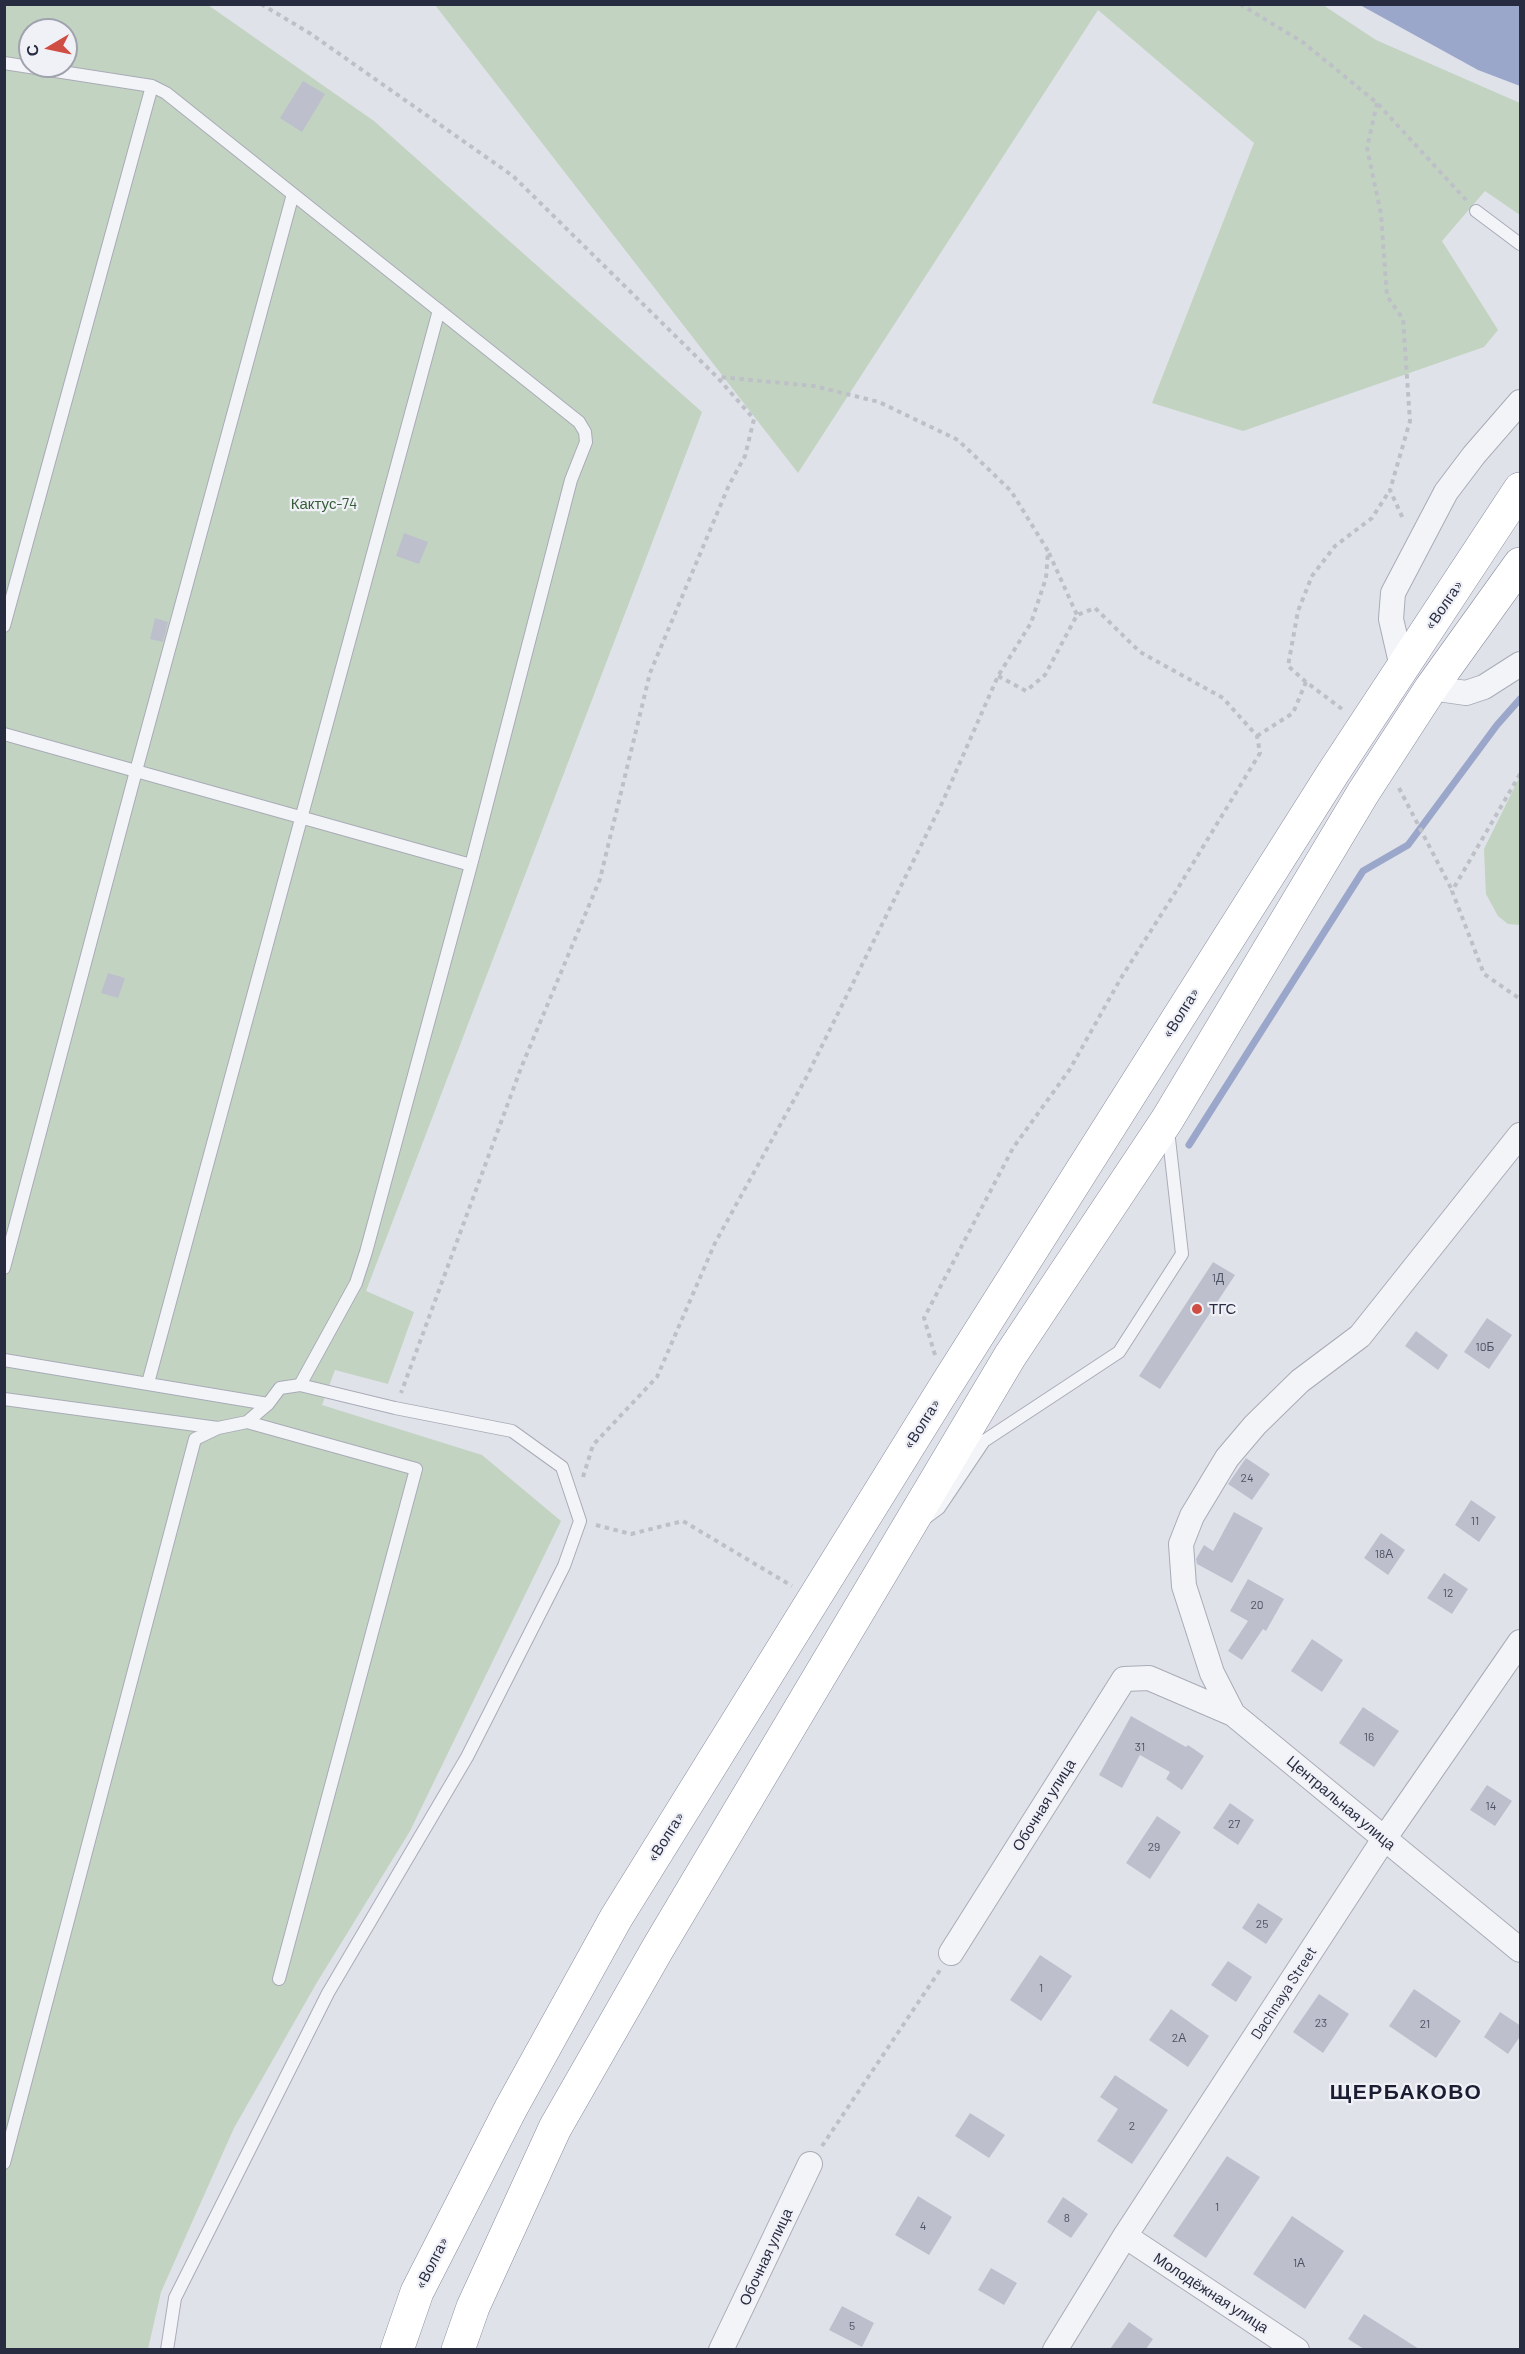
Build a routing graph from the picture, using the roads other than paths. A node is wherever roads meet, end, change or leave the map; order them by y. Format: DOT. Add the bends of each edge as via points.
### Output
graph roads {
  1 [pos="4,63"];
  2 [pos="152,86"];
  3 [pos="293,194"];
  4 [pos="1476,212"];
  5 [pos="1521,244"];
  6 [pos="438,310"];
  7 [pos="1521,402"];
  8 [pos="1521,489"];
  9 [pos="1521,564"];
  10 [pos="4,626"];
  11 [pos="1521,664"];
  12 [pos="1402,667"];
  13 [pos="1431,688"];
  14 [pos="4,734"];
  15 [pos="136,771"];
  16 [pos="301,818"];
  17 [pos="471,866"];
  18 [pos="1167,1120"];
  19 [pos="1521,1135"];
  20 [pos="4,1268"];
  21 [pos="4,1360"];
  22 [pos="148,1383"];
  23 [pos="300,1385"];
  24 [pos="4,1399"];
  25 [pos="268,1404"];
  26 [pos="247,1422"];
  27 [pos="218,1428"];
  28 [pos="903,1537"];
  29 [pos="1521,1642"];
  30 [pos="1149,1678"];
  31 [pos="1233,1714"];
  32 [pos="1384,1839"];
  33 [pos="1521,1950"];
  34 [pos="951,1953"];
  35 [pos="279,1979"];
  36 [pos="4,2163"];
  37 [pos="810,2164"];
  38 [pos="1125,2236"];
  39 [pos="167,2349"];
  40 [pos="397,2349"];
  41 [pos="458,2349"];
  42 [pos="722,2349"];
  43 [pos="1055,2349"];
  44 [pos="1297,2349"];
  1 -- 2 [label="lane"];
  2 -- 3 [label="lane"];
  2 -- 10 [label="lane"];
  3 -- 6 [label="lane"];
  3 -- 15 [label="lane"];
  4 -- 5 [label="lane"];
  6 -- 16 [label="lane"];
  6 -- 17 [label="lane" via="579,422 586,442 571,480"];
  7 -- 12 [label="street" via="1446,492 1393,593 1391,619"];
  8 -- 12 [label="highway, «Волга»"];
  9 -- 13 [label="highway"];
  11 -- 13 [label="street" via="1485,687 1466,693"];
  12 -- 40 [label="highway, «Волга»" via="945,1388 616,1918 511,2108 421,2284"];
  13 -- 18 [label="highway"];
  14 -- 15 [label="lane"];
  15 -- 16 [label="lane"];
  15 -- 20 [label="lane"];
  16 -- 17 [label="lane"];
  16 -- 22 [label="lane"];
  17 -- 23 [label="lane" via="356,1283"];
  18 -- 28 [label="highway" via="1010,1356"];
  18 -- 28 [label="lane" via="1182,1254 1119,1352 984,1441 939,1508"];
  19 -- 31 [label="street" via="1360,1336 1300,1381 1248,1433 1227,1458 1192,1516 1181,1544 1184,1586 1212,1673"];
  21 -- 22 [label="lane"];
  22 -- 25 [label="lane"];
  23 -- 25 [label="lane" via="280,1388"];
  23 -- 39 [label="lane" via="512,1431 562,1467 580,1521 564,1566 467,1757 328,1993 175,2298"];
  24 -- 27 [label="lane"];
  25 -- 26 [label="lane"];
  26 -- 27 [label="lane"];
  26 -- 35 [label="lane" via="416,1469"];
  27 -- 36 [label="lane" via="195,1439"];
  28 -- 41 [label="highway" via="555,2128 473,2307"];
  29 -- 32 [label="street, Dachnaya Street"];
  30 -- 31 [label="street, Центральная улица"];
  30 -- 34 [label="street, Обочная улица" via="1124,1679"];
  31 -- 32 [label="street, Центральная улица"];
  32 -- 33 [label="street, Центральная улица"];
  32 -- 38 [label="street, Dachnaya Street"];
  37 -- 42 [label="street, Обочная улица"];
  38 -- 43 [label="street, Dachnaya Street"];
  38 -- 44 [label="street, Молодёжная улица"];
}
